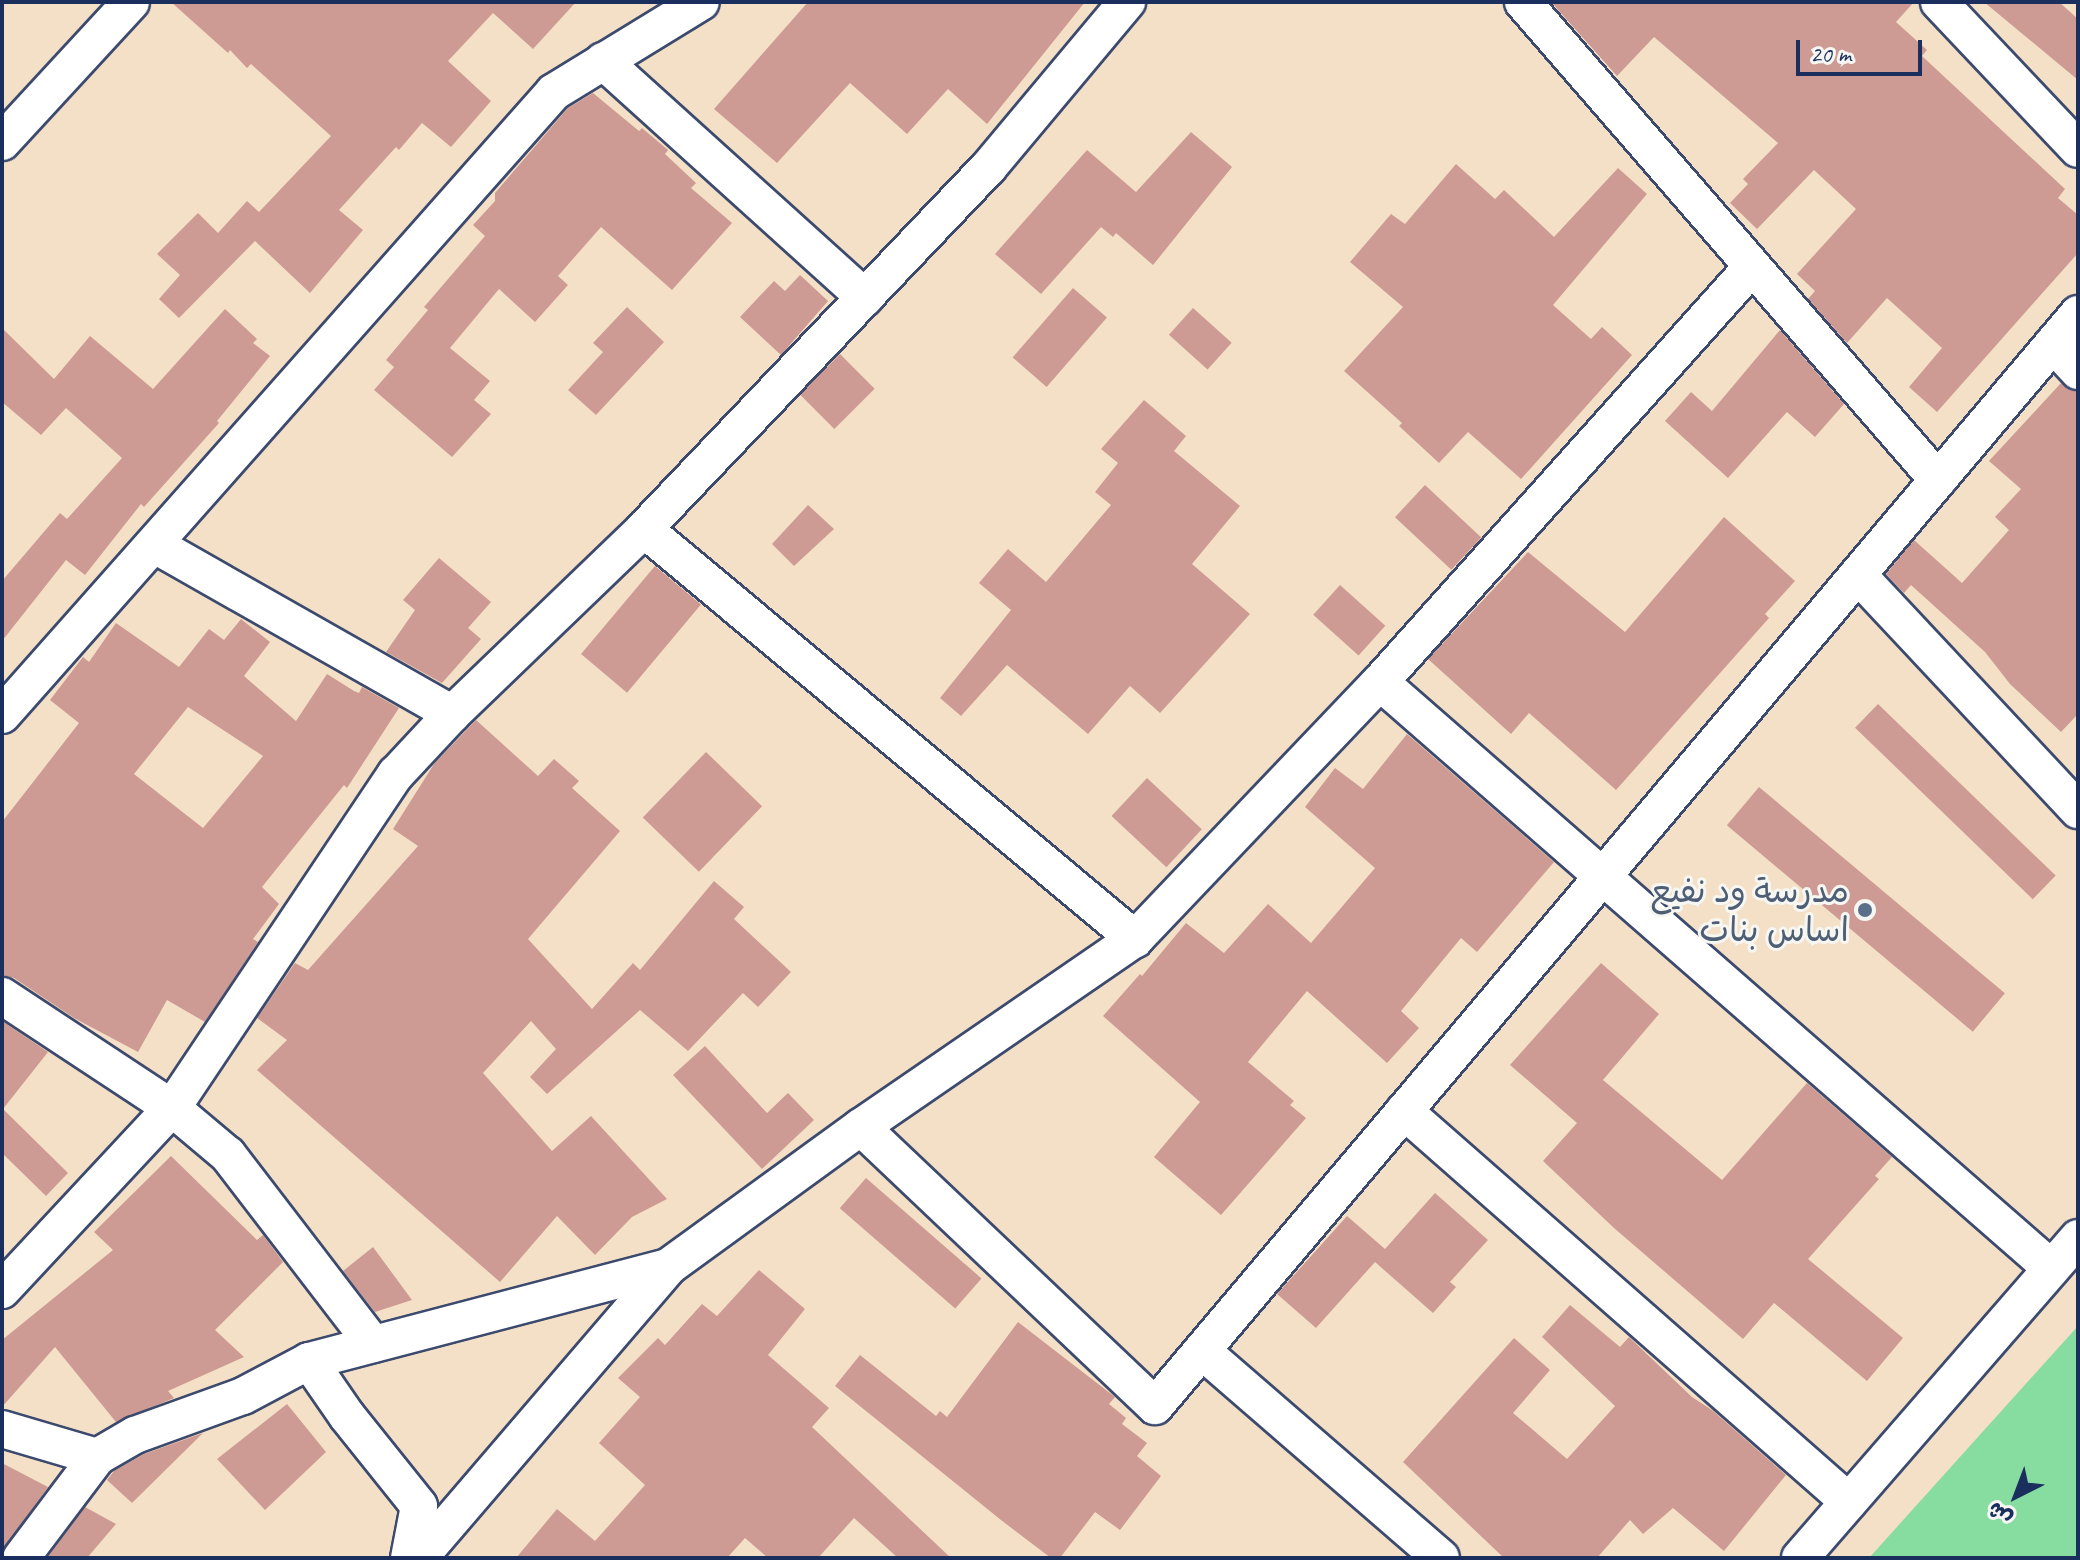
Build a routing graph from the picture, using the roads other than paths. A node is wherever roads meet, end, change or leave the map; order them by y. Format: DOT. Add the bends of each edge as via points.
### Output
graph roads {
  1 [pos="131,2"];
  2 [pos="701,2"];
  3 [pos="1127,2"];
  4 [pos="1523,2"];
  5 [pos="1939,2"];
  6 [pos="603,61"];
  7 [pos="2,142"];
  8 [pos="2078,149"];
  9 [pos="1752,267"];
  10 [pos="865,298"];
  11 [pos="2078,314"];
  12 [pos="2053,344"];
  13 [pos="2078,371"];
  14 [pos="1938,480"];
  15 [pos="644,529"];
  16 [pos="155,545"];
  17 [pos="1858,575"];
  18 [pos="1380,682"];
  19 [pos="452,714"];
  20 [pos="2,715"];
  21 [pos="2078,810"];
  22 [pos="1602,877"];
  23 [pos="1135,939"];
  24 [pos="2,996"];
  25 [pos="172,1108"];
  26 [pos="1404,1111"];
  27 [pos="861,1127"];
  28 [pos="2078,1238"];
  29 [pos="668,1267"];
  30 [pos="2051,1268"];
  31 [pos="2,1290"];
  32 [pos="373,1344"];
  33 [pos="1202,1351"];
  34 [pos="309,1361"];
  35 [pos="2,1429"];
  36 [pos="97,1457"];
  37 [pos="1849,1502"];
  38 [pos="21,1558"];
  39 [pos="409,1558"];
  40 [pos="419,1558"];
  41 [pos="1441,1558"];
  42 [pos="1800,1558"];
  1 -- 7 [label="street"];
  2 -- 6 [label="street"];
  3 -- 10 [label="street" via="988,168"];
  4 -- 9 [label="street"];
  5 -- 8 [label="street"];
  6 -- 10 [label="street"];
  6 -- 16 [label="street" via="554,92"];
  9 -- 14 [label="street"];
  9 -- 18 [label="street"];
  10 -- 15 [label="street"];
  11 -- 12 [label="street"];
  12 -- 13 [label="street"];
  12 -- 14 [label="street"];
  14 -- 17 [label="street"];
  15 -- 19 [label="street"];
  15 -- 23 [label="street"];
  16 -- 19 [label="street"];
  16 -- 20 [label="street"];
  17 -- 21 [label="street"];
  17 -- 22 [label="street"];
  18 -- 22 [label="street"];
  18 -- 23 [label="street"];
  19 -- 25 [label="street" via="396,774"];
  22 -- 26 [label="street"];
  22 -- 30 [label="street"];
  23 -- 27 [label="street"];
  24 -- 25 [label="street"];
  25 -- 31 [label="street"];
  25 -- 32 [label="street" via="228,1155"];
  26 -- 33 [label="street"];
  26 -- 37 [label="street"];
  27 -- 29 [label="street"];
  27 -- 33 [label="street" via="1155,1406"];
  28 -- 30 [label="street"];
  29 -- 32 [label="street"];
  29 -- 40 [label="street"];
  30 -- 37 [label="street"];
  32 -- 34 [label="street"];
  33 -- 41 [label="street"];
  34 -- 36 [label="street" via="243,1396 135,1435"];
  34 -- 39 [label="street" via="419,1506"];
  35 -- 36 [label="street"];
  36 -- 38 [label="street"];
  37 -- 42 [label="street"];
}
